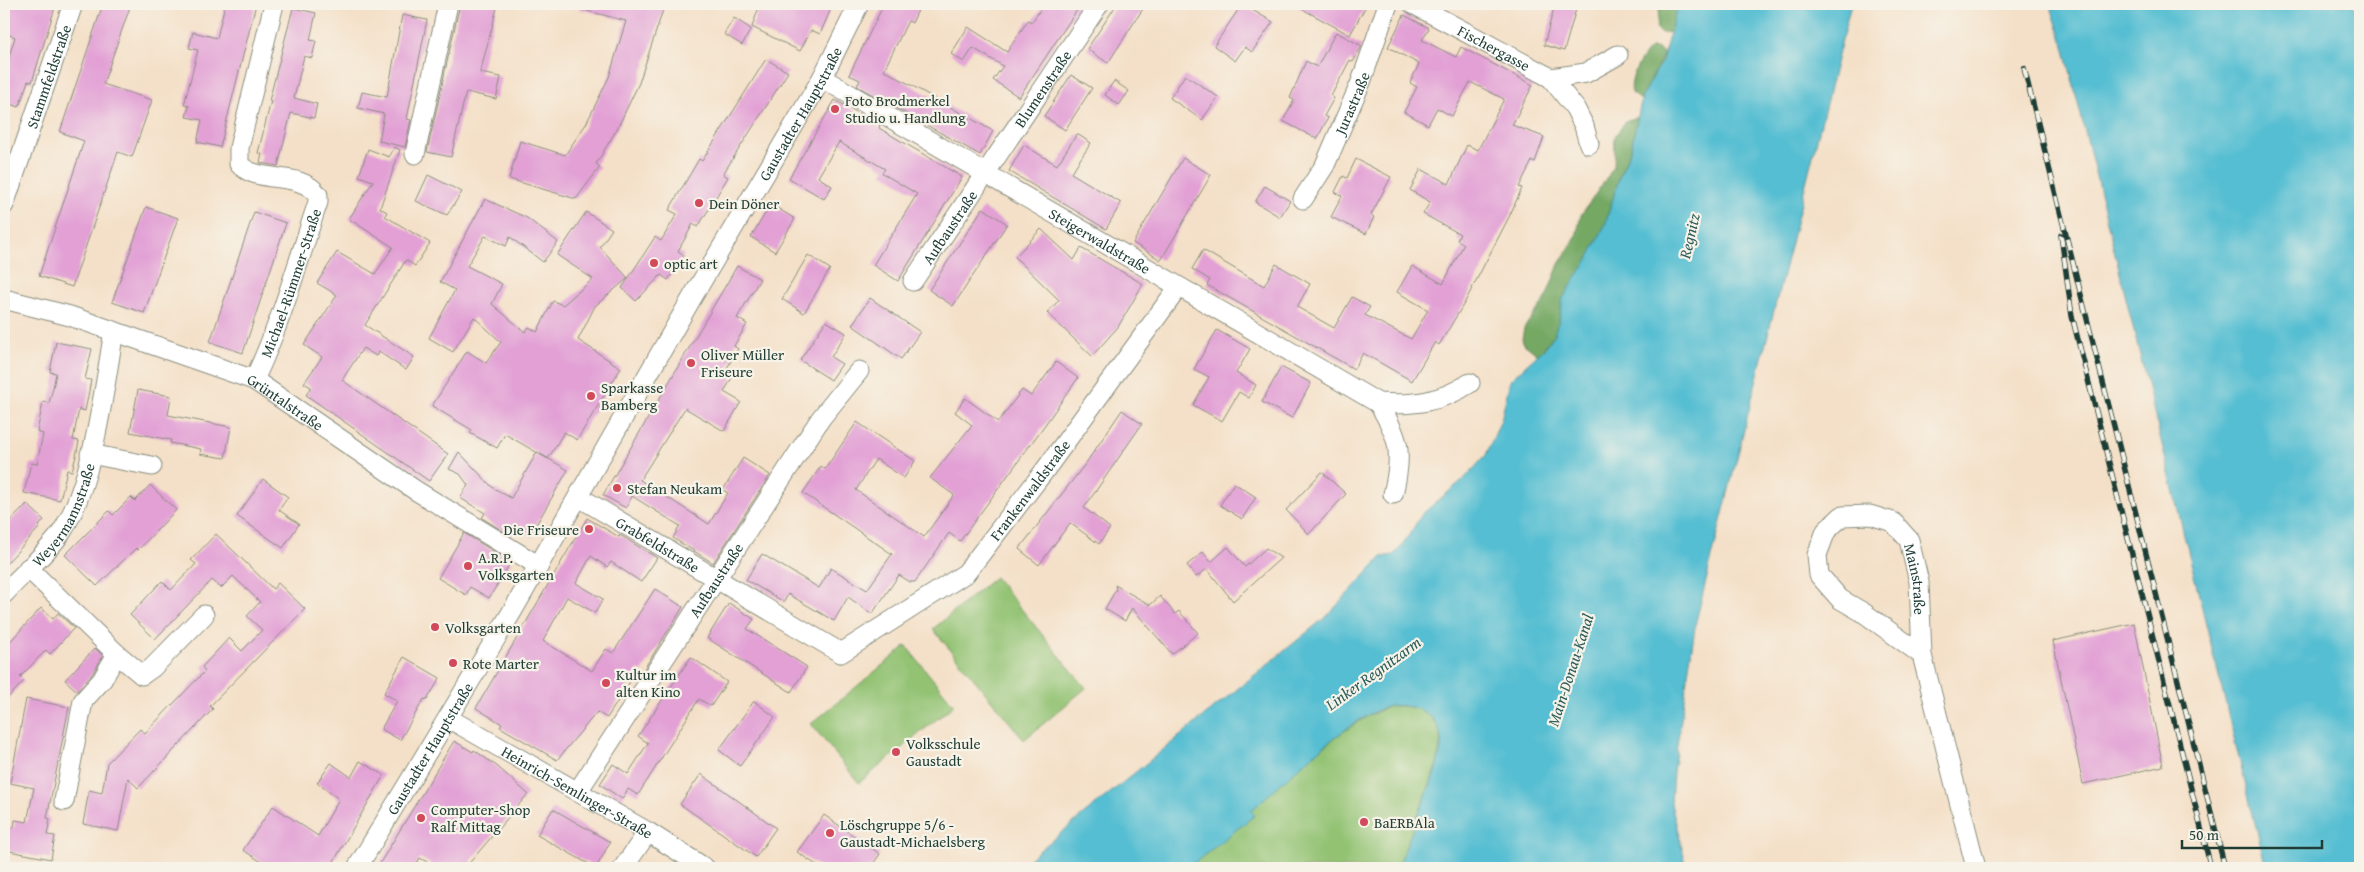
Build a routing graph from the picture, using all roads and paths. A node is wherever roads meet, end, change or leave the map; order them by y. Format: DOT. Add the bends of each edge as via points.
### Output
graph roads {
  1 [pos="73,4"];
  2 [pos="274,4"];
  3 [pos="448,4"];
  4 [pos="859,4"];
  5 [pos="1099,4"];
  6 [pos="1388,4"];
  7 [pos="1413,4"];
  8 [pos="1618,55"];
  9 [pos="822,78"];
  10 [pos="1551,78"];
  11 [pos="1589,144"];
  12 [pos="415,154"];
  13 [pos="986,172"];
  14 [pos="1303,199"];
  15 [pos="4,205"];
  16 [pos="913,281"];
  17 [pos="1178,288"];
  18 [pos="4,299"];
  19 [pos="114,331"];
  20 [pos="859,371"];
  21 [pos="254,380"];
  22 [pos="1470,383"];
  23 [pos="1378,403"];
  24 [pos="90,454"];
  25 [pos="152,466"];
  26 [pos="1394,494"];
  27 [pos="579,497"];
  28 [pos="539,566"];
  29 [pos="28,568"];
  30 [pos="717,579"];
  31 [pos="4,594"];
  32 [pos="204,615"];
  33 [pos="117,654"];
  34 [pos="841,654"];
  35 [pos="1922,654"];
  36 [pos="448,718"];
  37 [pos="578,791"];
  38 [pos="64,801"];
  39 [pos="648,832"];
  40 [pos="357,868"];
  41 [pos="623,868"];
  42 [pos="705,868"];
  43 [pos="1976,868"];
  1 -- 15 [label="street, Stammfeldstraße"];
  2 -- 21 [label="street, Michael-Rümmer-Straße" via="239,148 239,164 248,171 309,186 318,195 318,202 269,350"];
  3 -- 12 [label="street"];
  4 -- 9 [label="street, Gaustadter Hauptstraße"];
  5 -- 13 [label="street, Blumenstraße"];
  6 -- 14 [label="street, Jurastraße" via="1361,82 1324,165"];
  7 -- 10 [label="street, Fischergasse"];
  8 -- 10 [label="street" via="1586,73"];
  9 -- 13 [label="street, Steigerwaldstraße"];
  9 -- 27 [label="street, Gaustadter Hauptstraße"];
  10 -- 11 [label="street, Fischergasse" via="1575,108"];
  13 -- 16 [label="street, Aufbaustraße"];
  13 -- 17 [label="street, Steigerwaldstraße"];
  17 -- 23 [label="street, Steigerwaldstraße"];
  17 -- 34 [label="street, Frankenwaldstraße" via="966,573"];
  18 -- 19 [label="street, Grüntalstraße"];
  19 -- 21 [label="street, Grüntalstraße"];
  19 -- 24 [label="street, Weyermannstraße"];
  20 -- 30 [label="street, Aufbaustraße" via="821,418"];
  21 -- 28 [label="street, Grüntalstraße" via="415,490"];
  22 -- 23 [label="street, Steigerwaldstraße" via="1454,393 1430,401 1400,405"];
  23 -- 26 [label="street, Steigerwaldstraße" via="1395,432 1398,444"];
  24 -- 25 [label="street, Weyermannstraße"];
  24 -- 29 [label="street, Weyermannstraße" via="83,485 61,533"];
  27 -- 28 [label="street, Gaustadter Hauptstraße"];
  27 -- 30 [label="street, Grabfeldstraße"];
  28 -- 36 [label="street, Gaustadter Hauptstraße"];
  29 -- 31 [label="street, Weyermannstraße"];
  29 -- 33 [label="street, Weyermannstraße"];
  30 -- 34 [label="street, Grabfeldstraße"];
  30 -- 37 [label="street, Aufbaustraße"];
  32 -- 33 [label="street, Weyermannstraße" via="142,675"];
  33 -- 38 [label="street" via="102,680 83,701"];
  35 -- 35 [label="street, Mainstraße" via="1919,582 1910,540 1892,522 1870,515 1842,516 1826,531 1817,555 1819,575 1840,599"];
  35 -- 43 [label="street, Mainstraße"];
  36 -- 37 [label="street, Heinrich-Semlinger-Straße"];
  36 -- 40 [label="street, Gaustadter Hauptstraße"];
  37 -- 39 [label="street, Heinrich-Semlinger-Straße"];
  39 -- 41 [label="street"];
  39 -- 42 [label="street, Heinrich-Semlinger-Straße"];
}
